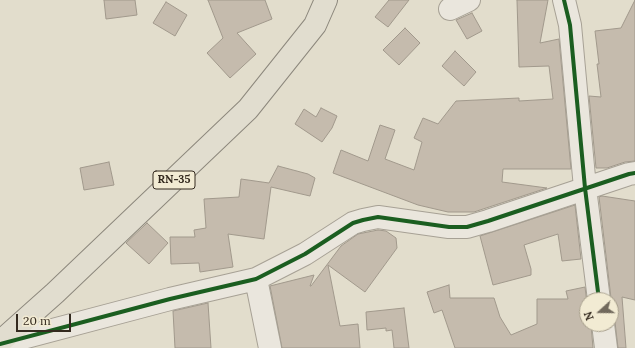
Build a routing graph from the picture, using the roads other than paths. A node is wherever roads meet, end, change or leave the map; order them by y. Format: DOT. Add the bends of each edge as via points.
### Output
graph roads {
  1 [pos="326,0"];
  2 [pos="564,0"];
  3 [pos="635,173"];
  4 [pos="585,188"];
  5 [pos="256,279"];
  6 [pos="598,292"];
  7 [pos="604,332"];
  8 [pos="0,343"];
  9 [pos="270,348"];
  10 [pos="606,348"];
  1 -- 8 [label="main road, RN-35" via="315,25 248,109 55,294"];
  2 -- 4 [label="street" via="570,25"];
  3 -- 4 [label="street"];
  4 -- 5 [label="street" via="467,227 449,227 378,217 363,220 353,223 305,254"];
  4 -- 6 [label="street"];
  5 -- 8 [label="street"];
  5 -- 9 [label="street"];
  7 -- 10 [label="street"];
}
